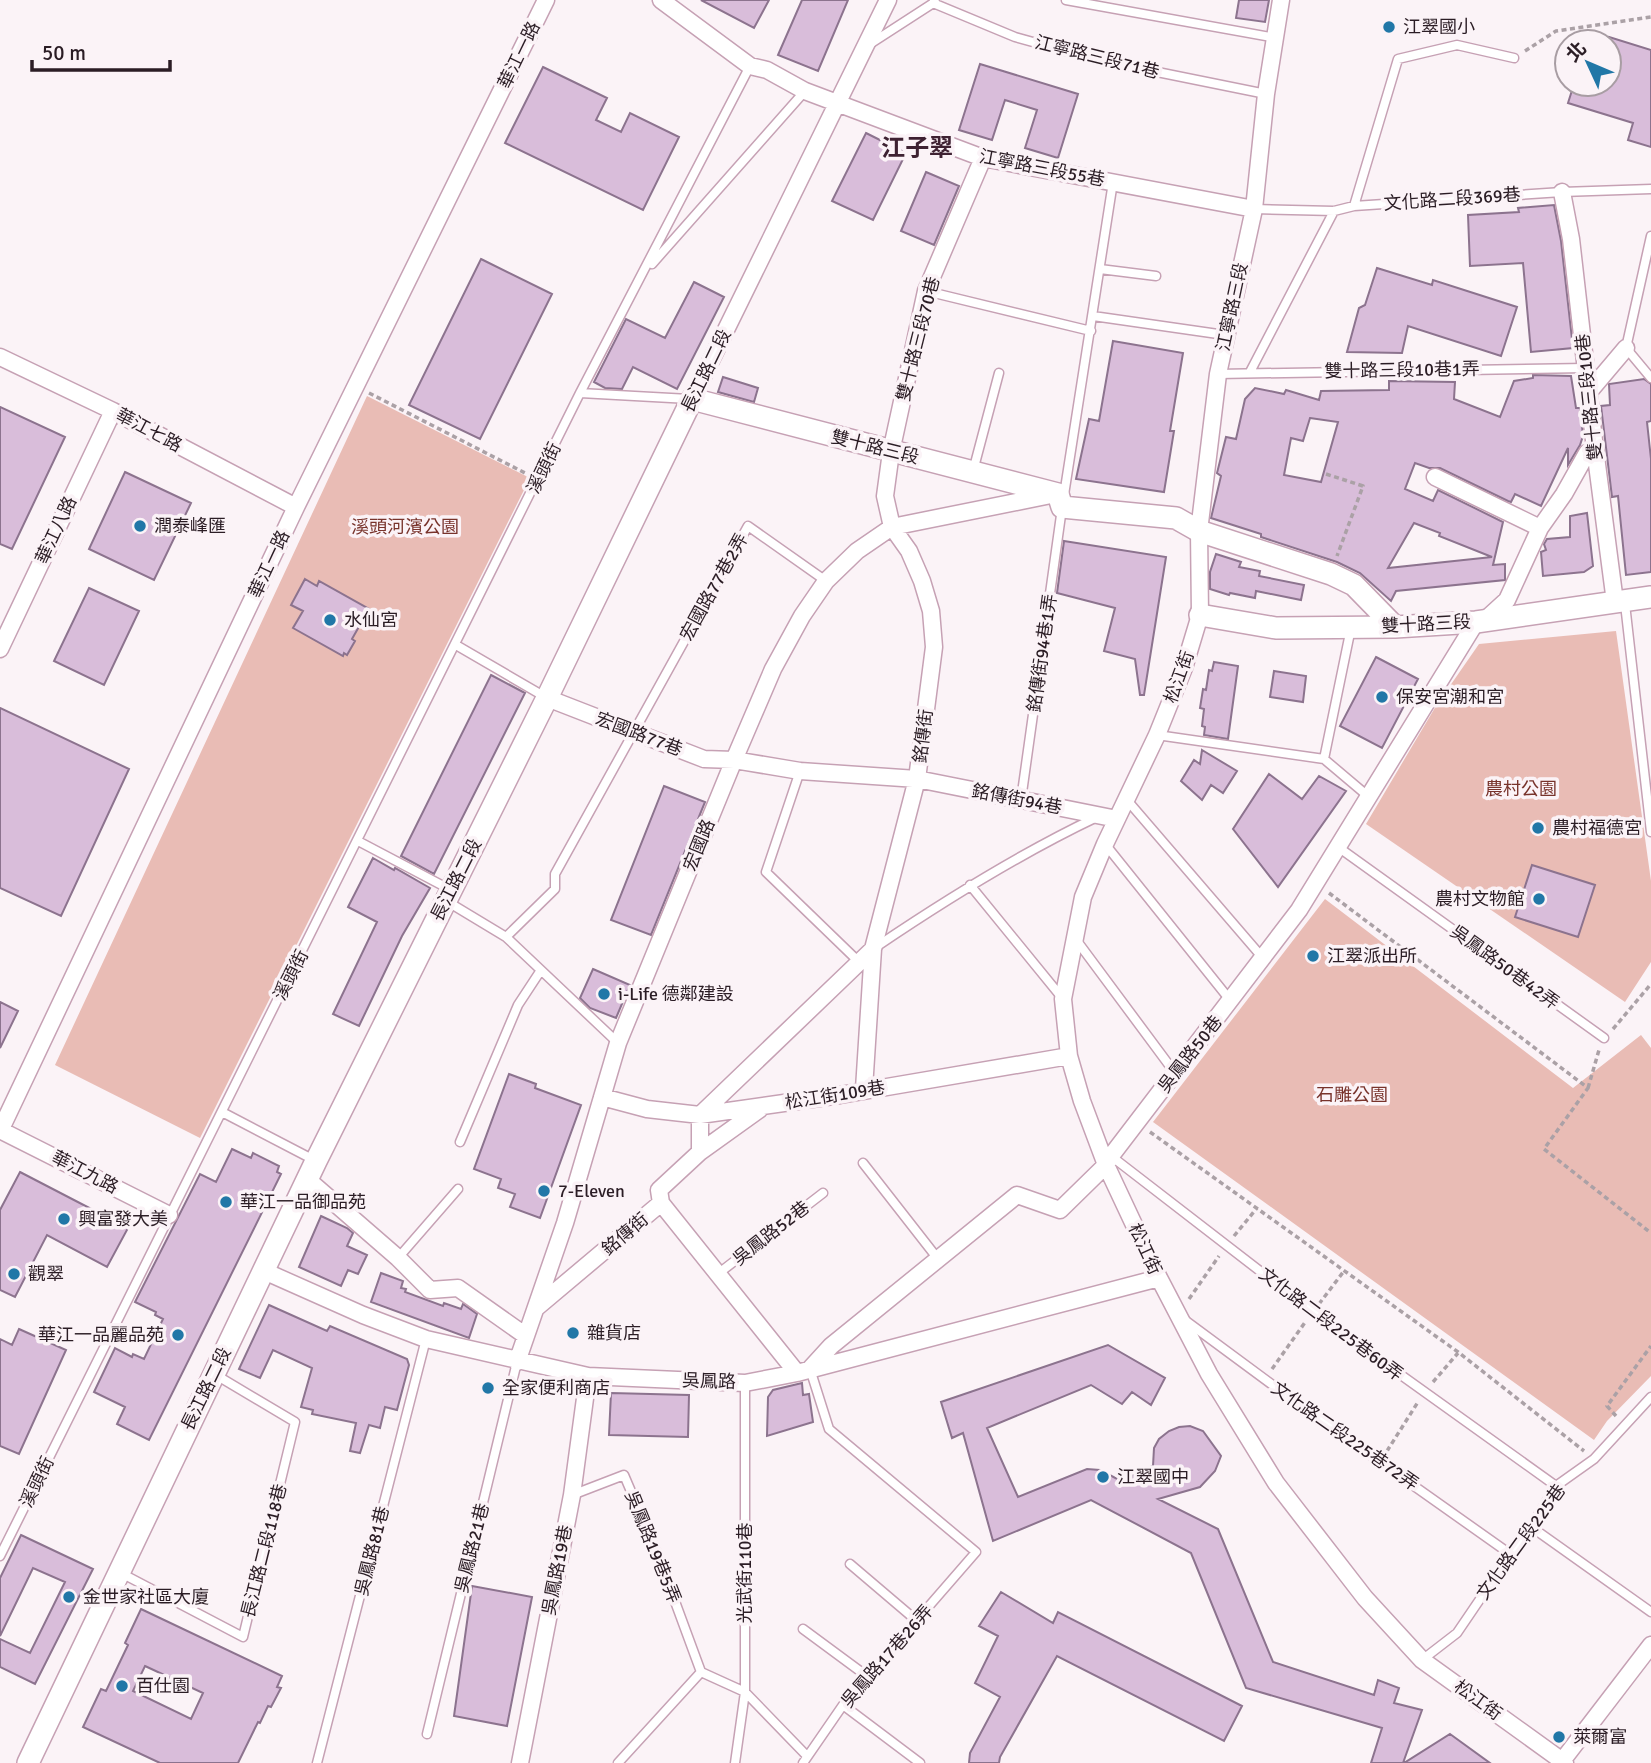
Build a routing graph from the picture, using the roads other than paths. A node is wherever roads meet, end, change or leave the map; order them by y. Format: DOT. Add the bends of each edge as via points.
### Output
graph roads {
  1 [pos="546,0"];
  2 [pos="661,0"];
  3 [pos="888,0"];
  4 [pos="1066,0"];
  5 [pos="1281,0"];
  6 [pos="935,2"];
  7 [pos="1276,38"];
  8 [pos="864,48"];
  9 [pos="1514,58"];
  10 [pos="750,66"];
  11 [pos="805,91"];
  12 [pos="1266,94"];
  13 [pos="838,102"];
  14 [pos="983,158"];
  15 [pos="1113,182"];
  16 [pos="1651,189"];
  17 [pos="1562,192"];
  18 [pos="1354,206"];
  19 [pos="1254,209"];
  20 [pos="1334,211"];
  21 [pos="1651,236"];
  22 [pos="1100,269"];
  23 [pos="644,274"];
  24 [pos="1156,276"];
  25 [pos="926,291"];
  26 [pos="1093,316"];
  27 [pos="1091,331"];
  28 [pos="1225,335"];
  29 [pos="1626,348"];
  30 [pos="0,357"];
  31 [pos="1586,368"];
  32 [pos="1250,372"];
  33 [pos="999,373"];
  34 [pos="1218,374"];
  35 [pos="1651,378"];
  36 [pos="580,393"];
  37 [pos="1588,393"];
  38 [pos="692,399"];
  39 [pos="113,411"];
  40 [pos="1595,449"];
  41 [pos="891,452"];
  42 [pos="973,471"];
  43 [pos="1435,477"];
  44 [pos="1060,500"];
  45 [pos="296,507"];
  46 [pos="892,527"];
  47 [pos="1540,528"];
  48 [pos="1199,531"];
  49 [pos="826,581"];
  50 [pos="1651,597"];
  51 [pos="1619,601"];
  52 [pos="1200,615"];
  53 [pos="1480,622"];
  54 [pos="1351,627"];
  55 [pos="1395,627"];
  56 [pos="456,645"];
  57 [pos="0,649"];
  58 [pos="547,698"];
  59 [pos="635,732"];
  60 [pos="1157,735"];
  61 [pos="1324,759"];
  62 [pos="733,760"];
  63 [pos="800,771"];
  64 [pos="917,779"];
  65 [pos="1369,797"];
  66 [pos="1021,800"];
  67 [pos="1127,800"];
  68 [pos="1100,815"];
  69 [pos="1117,819"];
  70 [pos="1651,832"];
  71 [pos="358,841"];
  72 [pos="1105,845"];
  73 [pos="1338,846"];
  74 [pos="970,885"];
  75 [pos="448,895"];
  76 [pos="506,937"];
  77 [pos="1074,937"];
  78 [pos="873,948"];
  79 [pos="1262,957"];
  80 [pos="858,961"];
  81 [pos="541,970"];
  82 [pos="1063,999"];
  83 [pos="1231,1001"];
  84 [pos="1604,1038"];
  85 [pos="618,1043"];
  86 [pos="1069,1056"];
  87 [pos="1175,1073"];
  88 [pos="864,1089"];
  89 [pos="602,1097"];
  90 [pos="764,1106"];
  91 [pos="222,1112"];
  92 [pos="700,1115"];
  93 [pos="0,1131"];
  94 [pos="460,1142"];
  95 [pos="700,1152"];
  96 [pos="1108,1161"];
  97 [pos="863,1163"];
  98 [pos="311,1170"];
  99 [pos="458,1189"];
  100 [pos="823,1193"];
  101 [pos="662,1203"];
  102 [pos="169,1215"];
  103 [pos="398,1258"];
  104 [pos="938,1259"];
  105 [pos="264,1271"];
  106 [pos="719,1273"];
  107 [pos="1158,1278"];
  108 [pos="535,1310"];
  109 [pos="1178,1315"];
  110 [pos="526,1336"];
  111 [pos="426,1339"];
  112 [pos="517,1362"];
  113 [pos="803,1371"];
  114 [pos="214,1374"];
  115 [pos="588,1376"];
  116 [pos="745,1383"];
  117 [pos="1651,1397"];
  118 [pos="1556,1486"];
  119 [pos="572,1495"];
  120 [pos="1530,1526"];
  121 [pos="0,1556"];
  122 [pos="1513,1556"];
  123 [pos="850,1564"];
  124 [pos="118,1572"];
  125 [pos="1651,1612"];
  126 [pos="917,1621"];
  127 [pos="803,1629"];
  128 [pos="1651,1645"];
  129 [pos="1422,1660"];
  130 [pos="701,1672"];
  131 [pos="868,1677"];
  132 [pos="745,1692"];
  133 [pos="843,1705"];
  134 [pos="427,1734"];
  135 [pos="805,1759"];
  136 [pos="1563,1762"];
  137 [pos="29,1763"];
  138 [pos="317,1763"];
  139 [pos="520,1763"];
  140 [pos="618,1763"];
  141 [pos="735,1763"];
  142 [pos="920,1763"];
  1 -- 45 [label="street, 華江一路"];
  2 -- 10 [label="street"];
  3 -- 8 [label="street, 長江路二段"];
  4 -- 7 [label="lane"];
  5 -- 7 [label="street, 江寧路三段"];
  6 -- 8 [label="lane"];
  6 -- 12 [label="lane, 江寧路三段71巷" via="1015,37 1098,60"];
  7 -- 12 [label="street, 江寧路三段"];
  8 -- 13 [label="street, 長江路二段"];
  9 -- 18 [label="lane" via="1457,45 1398,59"];
  10 -- 11 [label="street, 江寧路三段55巷" via="768,70"];
  10 -- 23 [label="lane"];
  11 -- 13 [label="street, 江寧路三段55巷"];
  11 -- 23 [label="lane"];
  12 -- 19 [label="street, 江寧路三段"];
  13 -- 14 [label="street, 江寧路三段55巷"];
  13 -- 38 [label="street, 長江路二段"];
  14 -- 15 [label="street, 江寧路三段55巷"];
  14 -- 25 [label="street, 雙十路三段70巷"];
  15 -- 19 [label="street, 江寧路三段55巷"];
  15 -- 22 [label="lane, 銘傳街94巷1弄"];
  16 -- 17 [label="lane, 文化路二段369巷"];
  17 -- 18 [label="lane, 文化路二段369巷"];
  17 -- 31 [label="street, 雙十路三段10巷"];
  18 -- 20 [label="lane, 文化路二段369巷"];
  19 -- 20 [label="lane, 文化路二段369巷"];
  19 -- 28 [label="street, 江寧路三段"];
  20 -- 32 [label="lane"];
  21 -- 29 [label="lane"];
  22 -- 24 [label="lane"];
  22 -- 26 [label="lane, 銘傳街94巷1弄"];
  23 -- 36 [label="lane, 溪頭街"];
  25 -- 27 [label="lane"];
  25 -- 41 [label="street, 雙十路三段70巷"];
  26 -- 27 [label="lane, 銘傳街94巷1弄"];
  26 -- 28 [label="lane"];
  27 -- 44 [label="lane, 銘傳街94巷1弄"];
  28 -- 34 [label="street, 江寧路三段"];
  29 -- 35 [label="lane"];
  29 -- 37 [label="street"];
  30 -- 39 [label="street, 華江七路"];
  31 -- 32 [label="lane, 雙十路三段10巷1弄"];
  31 -- 37 [label="street, 雙十路三段10巷"];
  32 -- 34 [label="lane, 雙十路三段10巷1弄"];
  33 -- 42 [label="lane"];
  34 -- 48 [label="street, 江寧路三段"];
  36 -- 38 [label="lane"];
  36 -- 56 [label="lane, 溪頭街"];
  37 -- 40 [label="street, 雙十路三段10巷"];
  38 -- 41 [label="street, 雙十路三段"];
  38 -- 58 [label="street, 長江路二段"];
  39 -- 45 [label="street, 華江七路"];
  39 -- 57 [label="street, 華江八路"];
  40 -- 47 [label="street, 吳鳳路50巷" via="1587,453"];
  40 -- 51 [label="street, 雙十路三段10巷"];
  41 -- 42 [label="street, 雙十路三段"];
  41 -- 46 [label="street, 雙十路三段70巷" via="885,496"];
  42 -- 44 [label="street, 雙十路三段"];
  43 -- 47 [label="street"];
  44 -- 46 [label="street, 宏國路"];
  44 -- 48 [label="street, 雙十路三段" via="1176,518"];
  44 -- 66 [label="lane, 銘傳街94巷1弄"];
  45 -- 93 [label="street, 華江一路"];
  46 -- 49 [label="street, 宏國路" via="857,551"];
  46 -- 64 [label="street, 銘傳街" via="909,551 931,611 934,647"];
  47 -- 53 [label="street, 吳鳳路50巷" via="1507,600"];
  48 -- 52 [label="street, 江寧路三段"];
  48 -- 55 [label="street, 雙十路三段" via="1354,585"];
  49 -- 59 [label="lane, 宏國路77巷2弄" via="748,526"];
  49 -- 62 [label="street, 宏國路" via="773,669"];
  50 -- 51 [label="street, 雙十路三段"];
  51 -- 53 [label="street, 雙十路三段"];
  51 -- 70 [label="lane"];
  52 -- 54 [label="street, 雙十路三段" via="1276,628"];
  52 -- 60 [label="street, 松江街"];
  53 -- 55 [label="street, 雙十路三段"];
  53 -- 65 [label="street, 吳鳳路50巷"];
  54 -- 55 [label="street, 雙十路三段"];
  54 -- 61 [label="lane"];
  56 -- 58 [label="lane"];
  56 -- 71 [label="lane, 溪頭街"];
  58 -- 59 [label="street, 宏國路77巷"];
  58 -- 75 [label="street, 長江路二段"];
  59 -- 62 [label="street, 宏國路77巷" via="704,759"];
  59 -- 76 [label="lane" via="555,874 555,889"];
  60 -- 61 [label="lane"];
  60 -- 67 [label="street, 松江街"];
  61 -- 65 [label="lane"];
  62 -- 63 [label="street, 宏國路77巷"];
  62 -- 85 [label="street, 宏國路"];
  63 -- 64 [label="street, 銘傳街94巷"];
  63 -- 80 [label="lane" via="766,872"];
  64 -- 66 [label="street, 銘傳街94巷"];
  64 -- 78 [label="street, 銘傳街"];
  65 -- 73 [label="street, 吳鳳路50巷"];
  66 -- 68 [label="street, 銘傳街94巷"];
  67 -- 69 [label="street, 松江街"];
  67 -- 79 [label="lane"];
  68 -- 69 [label="street, 銘傳街94巷"];
  68 -- 74 [label="lane"];
  69 -- 72 [label="street, 松江街"];
  71 -- 75 [label="lane"];
  71 -- 91 [label="lane, 溪頭街"];
  72 -- 77 [label="street, 松江街" via="1083,897"];
  72 -- 83 [label="lane"];
  73 -- 79 [label="street, 吳鳳路50巷" via="1299,910"];
  73 -- 84 [label="lane, 吳鳳路50巷42弄"];
  74 -- 78 [label="lane"];
  74 -- 82 [label="lane"];
  75 -- 76 [label="lane"];
  75 -- 98 [label="street, 長江路二段"];
  76 -- 81 [label="lane"];
  77 -- 82 [label="street, 松江街"];
  77 -- 87 [label="lane"];
  78 -- 80 [label="street"];
  78 -- 88 [label="street, 銘傳街"];
  79 -- 83 [label="street, 吳鳳路50巷"];
  80 -- 92 [label="street"];
  81 -- 85 [label="lane"];
  81 -- 94 [label="lane" via="518,1004"];
  82 -- 86 [label="street, 松江街"];
  83 -- 87 [label="street, 吳鳳路50巷"];
  85 -- 89 [label="street, 宏國路"];
  86 -- 88 [label="street, 松江街109巷"];
  86 -- 96 [label="street, 松江街"];
  87 -- 96 [label="street, 吳鳳路50巷"];
  88 -- 90 [label="street, 松江街109巷"];
  89 -- 92 [label="street, 松江街109巷" via="647,1109"];
  89 -- 108 [label="street, 宏國路"];
  90 -- 92 [label="street, 松江街109巷"];
  90 -- 95 [label="street, 銘傳街"];
  91 -- 98 [label="lane"];
  91 -- 102 [label="lane, 溪頭街"];
  92 -- 95 [label="street"];
  93 -- 102 [label="street, 華江九路"];
  95 -- 101 [label="street, 銘傳街" via="659,1190"];
  96 -- 104 [label="street, 吳鳳路50巷" via="1060,1210 1017,1195"];
  96 -- 107 [label="street, 松江街"];
  96 -- 118 [label="lane, 文化路二段225巷60弄"];
  97 -- 104 [label="lane"];
  98 -- 103 [label="street"];
  98 -- 105 [label="street, 長江路二段"];
  99 -- 103 [label="lane"];
  100 -- 106 [label="lane, 吳鳳路52巷"];
  101 -- 106 [label="street, 吳鳳路52巷"];
  101 -- 108 [label="street, 銘傳街"];
  102 -- 121 [label="lane, 溪頭街"];
  103 -- 110 [label="street" via="430,1290 458,1288"];
  104 -- 113 [label="street, 吳鳳路50巷"];
  105 -- 111 [label="street, 吳鳳路"];
  105 -- 114 [label="street, 長江路二段"];
  106 -- 113 [label="street, 吳鳳路52巷"];
  107 -- 109 [label="street, 松江街"];
  107 -- 113 [label="street, 吳鳳路"];
  108 -- 110 [label="street, 宏國路"];
  109 -- 122 [label="lane, 文化路二段225巷72弄"];
  109 -- 129 [label="street, 松江街" via="1276,1483 1365,1598"];
  110 -- 112 [label="street, 宏國路"];
  111 -- 112 [label="street, 吳鳳路"];
  111 -- 138 [label="lane, 吳鳳路81巷"];
  112 -- 115 [label="street, 吳鳳路"];
  112 -- 134 [label="lane, 吳鳳路21巷"];
  113 -- 116 [label="street, 吳鳳路"];
  113 -- 126 [label="lane, 吳鳳路17巷26弄" via="829,1429 976,1552"];
  114 -- 124 [label="street, 長江路二段"];
  114 -- 124 [label="lane, 長江路二段118巷" via="295,1422 243,1637"];
  115 -- 116 [label="street, 吳鳳路"];
  115 -- 119 [label="street, 吳鳳路19巷"];
  116 -- 132 [label="lane, 光武街110巷"];
  117 -- 118 [label="lane, 文化路二段225巷" via="1594,1459"];
  118 -- 120 [label="lane, 文化路二段225巷"];
  119 -- 130 [label="lane, 吳鳳路19巷5弄" via="624,1475"];
  119 -- 139 [label="street, 吳鳳路19巷"];
  120 -- 122 [label="lane, 文化路二段225巷"];
  120 -- 125 [label="lane"];
  122 -- 129 [label="lane, 文化路二段225巷" via="1457,1633"];
  123 -- 126 [label="lane"];
  124 -- 137 [label="street, 長江路二段"];
  126 -- 131 [label="lane, 吳鳳路17巷26弄"];
  127 -- 131 [label="lane"];
  128 -- 136 [label="street"];
  129 -- 136 [label="street, 松江街"];
  130 -- 132 [label="lane"];
  130 -- 140 [label="lane"];
  131 -- 133 [label="lane, 吳鳳路17巷26弄"];
  132 -- 135 [label="lane"];
  132 -- 141 [label="lane, 光武街110巷"];
  133 -- 135 [label="lane, 吳鳳路17巷26弄"];
  133 -- 142 [label="lane"];
}
